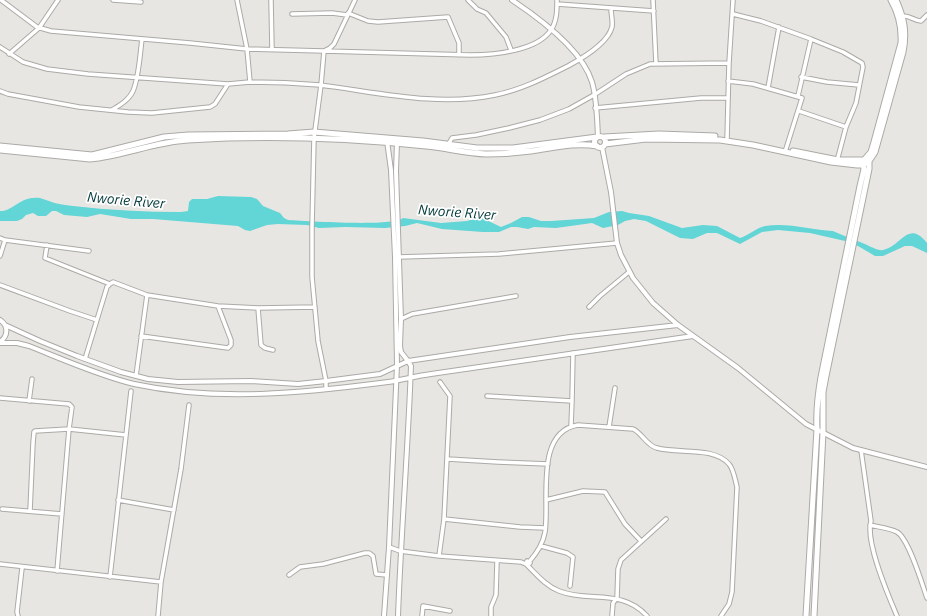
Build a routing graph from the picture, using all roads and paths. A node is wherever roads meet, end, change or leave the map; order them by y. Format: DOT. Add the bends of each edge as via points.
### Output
graph roads {
  1 [pos="1,0"];
  2 [pos="58,0"];
  3 [pos="113,0"];
  4 [pos="237,0"];
  5 [pos="272,0"];
  6 [pos="355,0"];
  7 [pos="468,0"];
  8 [pos="512,0"];
  9 [pos="653,0"];
  10 [pos="734,0"];
  11 [pos="891,0"];
  12 [pos="896,0"];
  13 [pos="141,2"];
  14 [pos="557,2"];
  15 [pos="610,9"];
  16 [pos="654,11"];
  17 [pos="292,14"];
  18 [pos="348,14"];
  19 [pos="733,14"];
  20 [pos="927,15"];
  21 [pos="902,16"];
  22 [pos="779,27"];
  23 [pos="39,28"];
  24 [pos="551,29"];
  25 [pos="142,39"];
  26 [pos="811,39"];
  27 [pos="0,47"];
  28 [pos="247,49"];
  29 [pos="272,49"];
  30 [pos="324,50"];
  31 [pos="511,50"];
  32 [pos="9,54"];
  33 [pos="460,55"];
  34 [pos="580,60"];
  35 [pos="729,63"];
  36 [pos="656,64"];
  37 [pos="801,77"];
  38 [pos="136,78"];
  39 [pos="728,81"];
  40 [pos="250,82"];
  41 [pos="228,84"];
  42 [pos="321,85"];
  43 [pos="859,85"];
  44 [pos="768,88"];
  45 [pos="0,90"];
  46 [pos="594,95"];
  47 [pos="798,96"];
  48 [pos="728,98"];
  49 [pos="596,108"];
  50 [pos="112,110"];
  51 [pos="798,112"];
  52 [pos="846,127"];
  53 [pos="314,135"];
  54 [pos="600,137"];
  55 [pos="727,139"];
  56 [pos="388,141"];
  57 [pos="397,141"];
  58 [pos="0,146"];
  59 [pos="448,146"];
  60 [pos="601,146"];
  61 [pos="0,150"];
  62 [pos="786,151"];
  63 [pos="837,162"];
  64 [pos="866,162"];
  65 [pos="395,220"];
  66 [pos="395,228"];
  67 [pos="0,238"];
  68 [pos="5,240"];
  69 [pos="617,243"];
  70 [pos="47,245"];
  71 [pos="89,251"];
  72 [pos="849,252"];
  73 [pos="0,256"];
  74 [pos="399,257"];
  75 [pos="629,272"];
  76 [pos="110,284"];
  77 [pos="0,285"];
  78 [pos="147,295"];
  79 [pos="516,296"];
  80 [pos="218,306"];
  81 [pos="315,307"];
  82 [pos="589,307"];
  83 [pos="258,308"];
  84 [pos="401,319"];
  85 [pos="0,320"];
  86 [pos="97,320"];
  87 [pos="5,325"];
  88 [pos="678,325"];
  89 [pos="141,336"];
  90 [pos="693,336"];
  91 [pos="0,343"];
  92 [pos="273,350"];
  93 [pos="573,353"];
  94 [pos="85,359"];
  95 [pos="408,361"];
  96 [pos="397,365"];
  97 [pos="136,376"];
  98 [pos="410,377"];
  99 [pos="32,378"];
  100 [pos="397,380"];
  101 [pos="326,381"];
  102 [pos="440,382"];
  103 [pos="615,388"];
  104 [pos="326,389"];
  105 [pos="131,391"];
  106 [pos="487,396"];
  107 [pos="0,398"];
  108 [pos="29,401"];
  109 [pos="572,401"];
  110 [pos="189,405"];
  111 [pos="570,426"];
  112 [pos="610,427"];
  113 [pos="69,429"];
  114 [pos="817,429"];
  115 [pos="823,432"];
  116 [pos="126,435"];
  117 [pos="861,450"];
  118 [pos="446,459"];
  119 [pos="548,464"];
  120 [pos="927,467"];
  121 [pos="118,500"];
  122 [pos="546,500"];
  123 [pos="2,509"];
  124 [pos="174,510"];
  125 [pos="30,511"];
  126 [pos="62,514"];
  127 [pos="444,519"];
  128 [pos="666,519"];
  129 [pos="870,525"];
  130 [pos="545,528"];
  131 [pos="641,541"];
  132 [pos="541,546"];
  133 [pos="389,547"];
  134 [pos="400,551"];
  135 [pos="439,556"];
  136 [pos="497,561"];
  137 [pos="528,563"];
  138 [pos="0,564"];
  139 [pos="22,568"];
  140 [pos="57,571"];
  141 [pos="289,575"];
  142 [pos="387,575"];
  143 [pos="110,577"];
  144 [pos="161,582"];
  145 [pos="570,586"];
  146 [pos="617,598"];
  147 [pos="927,598"];
  148 [pos="450,611"];
  149 [pos="18,616"];
  150 [pos="158,616"];
  151 [pos="384,616"];
  152 [pos="398,616"];
  153 [pos="422,616"];
  154 [pos="491,616"];
  155 [pos="612,616"];
  156 [pos="647,616"];
  157 [pos="721,616"];
  158 [pos="806,616"];
  159 [pos="814,616"];
  160 [pos="897,616"];
  1 -- 23 [label="street"];
  2 -- 23 [label="street"];
  3 -- 13 [label="street"];
  4 -- 28 [label="street"];
  5 -- 29 [label="street"];
  6 -- 18 [label="street"];
  7 -- 31 [label="street" via="477,9 486,13 506,37"];
  8 -- 24 [label="street"];
  9 -- 16 [label="street"];
  10 -- 19 [label="street"];
  11 -- 64 [label="main road" via="900,20 901,43 874,142"];
  12 -- 21 [label="main road"];
  14 -- 15 [label="street"];
  14 -- 24 [label="street" via="556,16"];
  15 -- 16 [label="street"];
  15 -- 34 [label="street" via="612,26 609,34"];
  16 -- 36 [label="street"];
  17 -- 18 [label="street"];
  18 -- 30 [label="street" via="334,44"];
  18 -- 33 [label="street" via="378,22 448,17 459,43"];
  19 -- 22 [label="street"];
  19 -- 35 [label="street"];
  20 -- 21 [label="street" via="921,21 907,15"];
  21 -- 64 [label="main road" via="905,32 903,52 875,152"];
  22 -- 26 [label="street"];
  22 -- 44 [label="street"];
  23 -- 25 [label="street"];
  23 -- 32 [label="street"];
  24 -- 31 [label="street" via="537,42"];
  24 -- 34 [label="street"];
  25 -- 28 [label="street"];
  25 -- 38 [label="street"];
  26 -- 37 [label="street"];
  26 -- 43 [label="street" via="861,62 863,67"];
  27 -- 32 [label="street"];
  28 -- 29 [label="street"];
  28 -- 40 [label="street"];
  29 -- 30 [label="street"];
  30 -- 33 [label="street"];
  30 -- 42 [label="street"];
  31 -- 33 [label="street" via="486,55"];
  32 -- 38 [label="street" via="23,62 47,69"];
  34 -- 42 [label="street" via="533,83 482,98 428,99"];
  34 -- 46 [label="street" via="589,74"];
  35 -- 36 [label="street"];
  35 -- 39 [label="street"];
  36 -- 46 [label="street" via="630,72"];
  37 -- 43 [label="street"];
  37 -- 47 [label="street"];
  38 -- 41 [label="street"];
  38 -- 50 [label="street" via="133,92"];
  39 -- 44 [label="street" via="747,82"];
  39 -- 48 [label="street"];
  40 -- 41 [label="street"];
  40 -- 42 [label="street"];
  41 -- 50 [label="street" via="210,107 152,113"];
  42 -- 53 [label="street"];
  43 -- 52 [label="street" via="856,102"];
  44 -- 47 [label="street"];
  45 -- 50 [label="street" via="8,94 59,104"];
  46 -- 49 [label="street"];
  46 -- 59 [label="street" via="572,108 540,120 452,138"];
  47 -- 51 [label="street" via="802,100"];
  48 -- 49 [label="street" via="701,98"];
  48 -- 55 [label="street"];
  49 -- 54 [label="street"];
  51 -- 52 [label="street"];
  51 -- 62 [label="street"];
  52 -- 63 [label="street"];
  53 -- 56 [label="main road"];
  53 -- 58 [label="main road" via="174,136 92,155"];
  53 -- 61 [label="main road" via="186,140 90,159"];
  53 -- 81 [label="street" via="312,277"];
  54 -- 55 [label="main road" via="658,134"];
  54 -- 59 [label="main road" via="513,148"];
  54 -- 60 [label="main road" via="595,142"];
  54 -- 60 [label="main road" via="606,140"];
  55 -- 60 [label="main road" via="646,139"];
  55 -- 62 [label="main road"];
  56 -- 57 [label="main road"];
  56 -- 65 [label="street"];
  57 -- 59 [label="main road"];
  57 -- 65 [label="street"];
  59 -- 60 [label="main road" via="476,153 495,154 573,145"];
  60 -- 69 [label="street" via="611,192"];
  62 -- 63 [label="main road"];
  63 -- 64 [label="main road"];
  64 -- 72 [label="main road"];
  65 -- 66 [label="street"];
  66 -- 74 [label="street"];
  66 -- 96 [label="street"];
  67 -- 68 [label="street"];
  68 -- 70 [label="street"];
  68 -- 73 [label="street"];
  69 -- 74 [label="street" via="499,254"];
  69 -- 75 [label="street"];
  70 -- 71 [label="street"];
  70 -- 76 [label="street" via="46,258"];
  72 -- 114 [label="main road" via="821,377"];
  72 -- 115 [label="main road" via="823,392"];
  74 -- 84 [label="street"];
  75 -- 82 [label="street"];
  75 -- 88 [label="street" via="653,303"];
  76 -- 78 [label="street" via="113,282"];
  76 -- 86 [label="street"];
  77 -- 86 [label="street"];
  78 -- 80 [label="street"];
  78 -- 89 [label="street"];
  79 -- 84 [label="street" via="412,314"];
  80 -- 83 [label="street"];
  80 -- 89 [label="street" via="231,340 228,348"];
  81 -- 83 [label="street"];
  81 -- 101 [label="street" via="318,341"];
  83 -- 92 [label="street" via="261,345"];
  84 -- 95 [label="street" via="401,352"];
  85 -- 87 [label="street"];
  86 -- 94 [label="street"];
  87 -- 91 [label="street" via="7,332"];
  87 -- 94 [label="street"];
  88 -- 90 [label="street"];
  88 -- 95 [label="street" via="570,337"];
  89 -- 97 [label="street"];
  90 -- 93 [label="street"];
  90 -- 114 [label="street" via="738,368 806,424"];
  91 -- 104 [label="street" via="17,343 124,381 185,392 279,394"];
  93 -- 98 [label="street"];
  93 -- 109 [label="street"];
  94 -- 97 [label="street"];
  95 -- 96 [label="street"];
  95 -- 98 [label="street"];
  96 -- 100 [label="street"];
  96 -- 101 [label="street" via="380,374"];
  97 -- 101 [label="street" via="178,382 251,381 298,384"];
  98 -- 100 [label="street"];
  98 -- 134 [label="street"];
  99 -- 108 [label="street"];
  100 -- 104 [label="street"];
  100 -- 133 [label="street"];
  101 -- 104 [label="street"];
  102 -- 118 [label="street" via="450,396"];
  103 -- 112 [label="street"];
  105 -- 116 [label="street"];
  106 -- 109 [label="street"];
  107 -- 108 [label="street"];
  108 -- 113 [label="street" via="69,404 72,407"];
  109 -- 111 [label="street"];
  110 -- 124 [label="street"];
  111 -- 112 [label="street"];
  111 -- 119 [label="street" via="555,439"];
  112 -- 157 [label="street" via="633,429 654,448 715,454 729,464 737,487 732,592 730,604"];
  113 -- 116 [label="street"];
  113 -- 125 [label="street" via="34,432"];
  113 -- 126 [label="street"];
  114 -- 115 [label="street"];
  114 -- 158 [label="main road"];
  115 -- 117 [label="street"];
  115 -- 159 [label="main road"];
  116 -- 121 [label="street"];
  117 -- 120 [label="street"];
  117 -- 129 [label="street"];
  118 -- 119 [label="street"];
  118 -- 127 [label="street"];
  119 -- 122 [label="street"];
  121 -- 124 [label="street"];
  121 -- 143 [label="street"];
  122 -- 130 [label="street"];
  122 -- 131 [label="street" via="583,491 605,492 625,524"];
  123 -- 125 [label="street"];
  124 -- 144 [label="street"];
  125 -- 126 [label="street"];
  126 -- 140 [label="street"];
  127 -- 130 [label="street"];
  127 -- 135 [label="street"];
  128 -- 131 [label="street"];
  129 -- 147 [label="street" via="902,536"];
  129 -- 160 [label="street" via="874,554"];
  130 -- 132 [label="street"];
  131 -- 146 [label="street" via="619,563"];
  132 -- 137 [label="street"];
  132 -- 145 [label="street" via="573,557"];
  133 -- 134 [label="street"];
  133 -- 142 [label="street"];
  134 -- 135 [label="street"];
  134 -- 152 [label="street"];
  135 -- 136 [label="street"];
  136 -- 137 [label="street"];
  136 -- 154 [label="street" via="496,595 491,607"];
  137 -- 146 [label="street" via="533,571 559,591"];
  138 -- 139 [label="street"];
  139 -- 140 [label="street"];
  139 -- 149 [label="street" via="16,612"];
  140 -- 143 [label="street"];
  141 -- 142 [label="street" via="300,567 369,553 374,558 376,574"];
  142 -- 151 [label="street"];
  143 -- 144 [label="street"];
  144 -- 150 [label="street"];
  146 -- 155 [label="street"];
  146 -- 156 [label="street" via="634,605"];
  148 -- 153 [label="street" via="423,606"];
}
